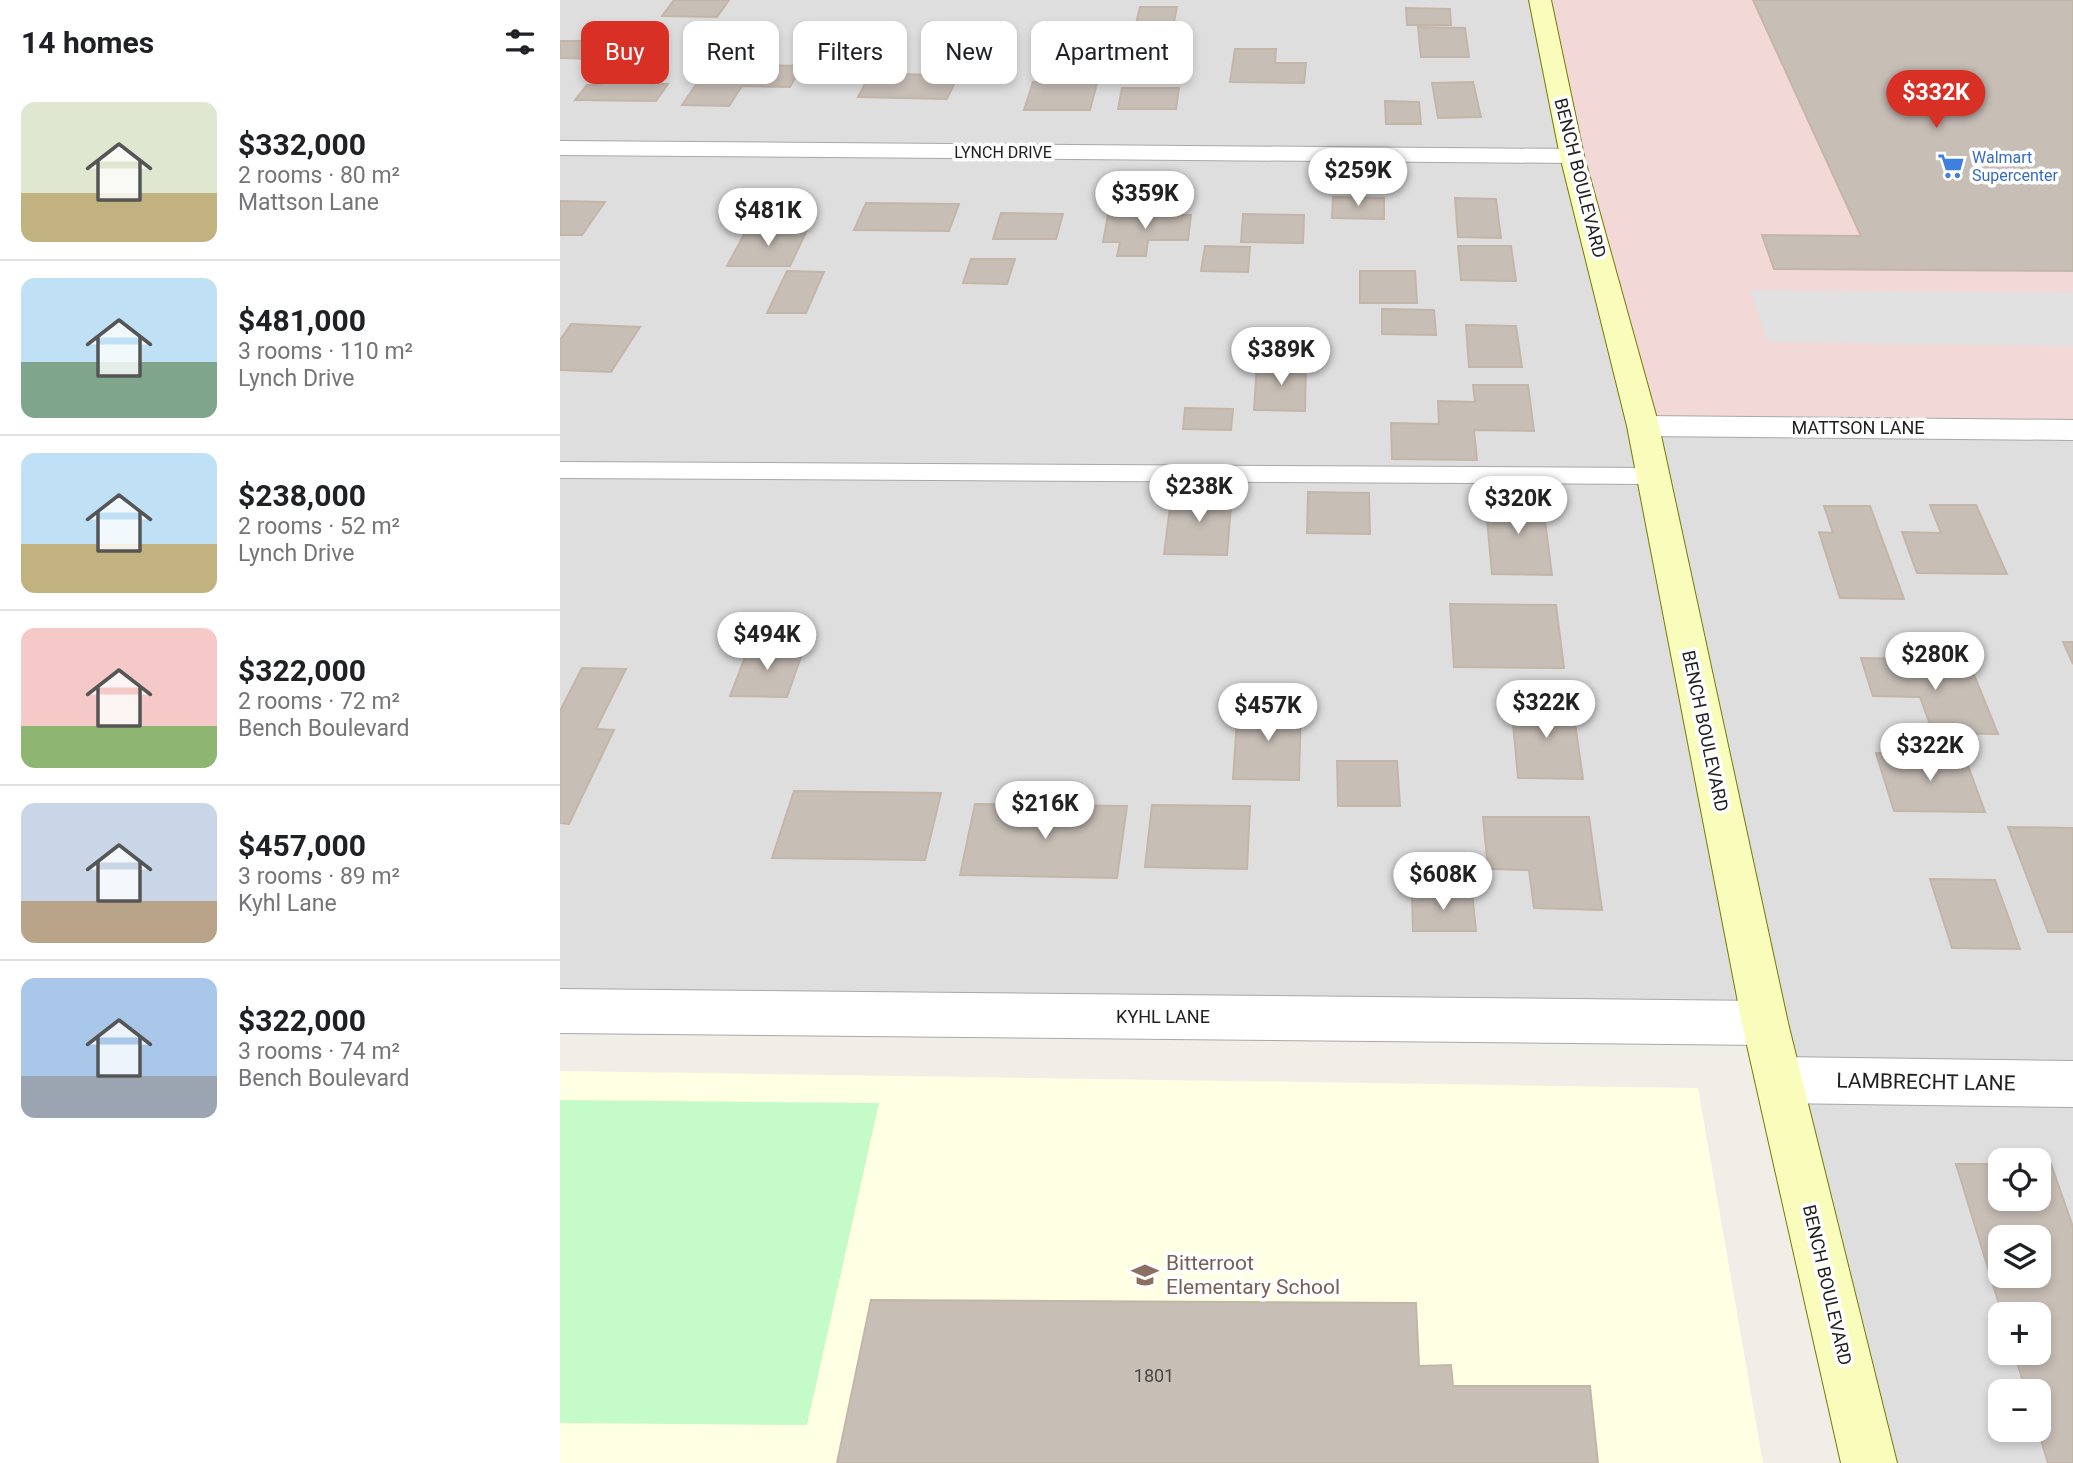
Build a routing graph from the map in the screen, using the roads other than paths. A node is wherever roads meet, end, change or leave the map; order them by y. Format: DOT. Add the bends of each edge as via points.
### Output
graph roads {
  1 [pos="1539,0"];
  2 [pos="560,148"];
  3 [pos="1572,156"];
  4 [pos="1643,426"];
  5 [pos="2073,430"];
  6 [pos="560,470"];
  7 [pos="1653,476"];
  8 [pos="560,1011"];
  9 [pos="1765,1023"];
  10 [pos="1779,1080"];
  11 [pos="2073,1084"];
  12 [pos="1869,1463"];
  1 -- 3 [label="main road, BENCH BOULEVARD"];
  2 -- 3 [label="street, LYNCH DRIVE"];
  3 -- 4 [label="main road, BENCH BOULEVARD"];
  4 -- 5 [label="street, MATTSON LANE"];
  4 -- 7 [label="main road, BENCH BOULEVARD"];
  6 -- 7 [label="lane"];
  7 -- 9 [label="main road, BENCH BOULEVARD"];
  8 -- 9 [label="street, KYHL LANE"];
  9 -- 10 [label="main road, BENCH BOULEVARD"];
  10 -- 11 [label="street, LAMBRECHT LANE"];
  10 -- 12 [label="main road, BENCH BOULEVARD"];
}
